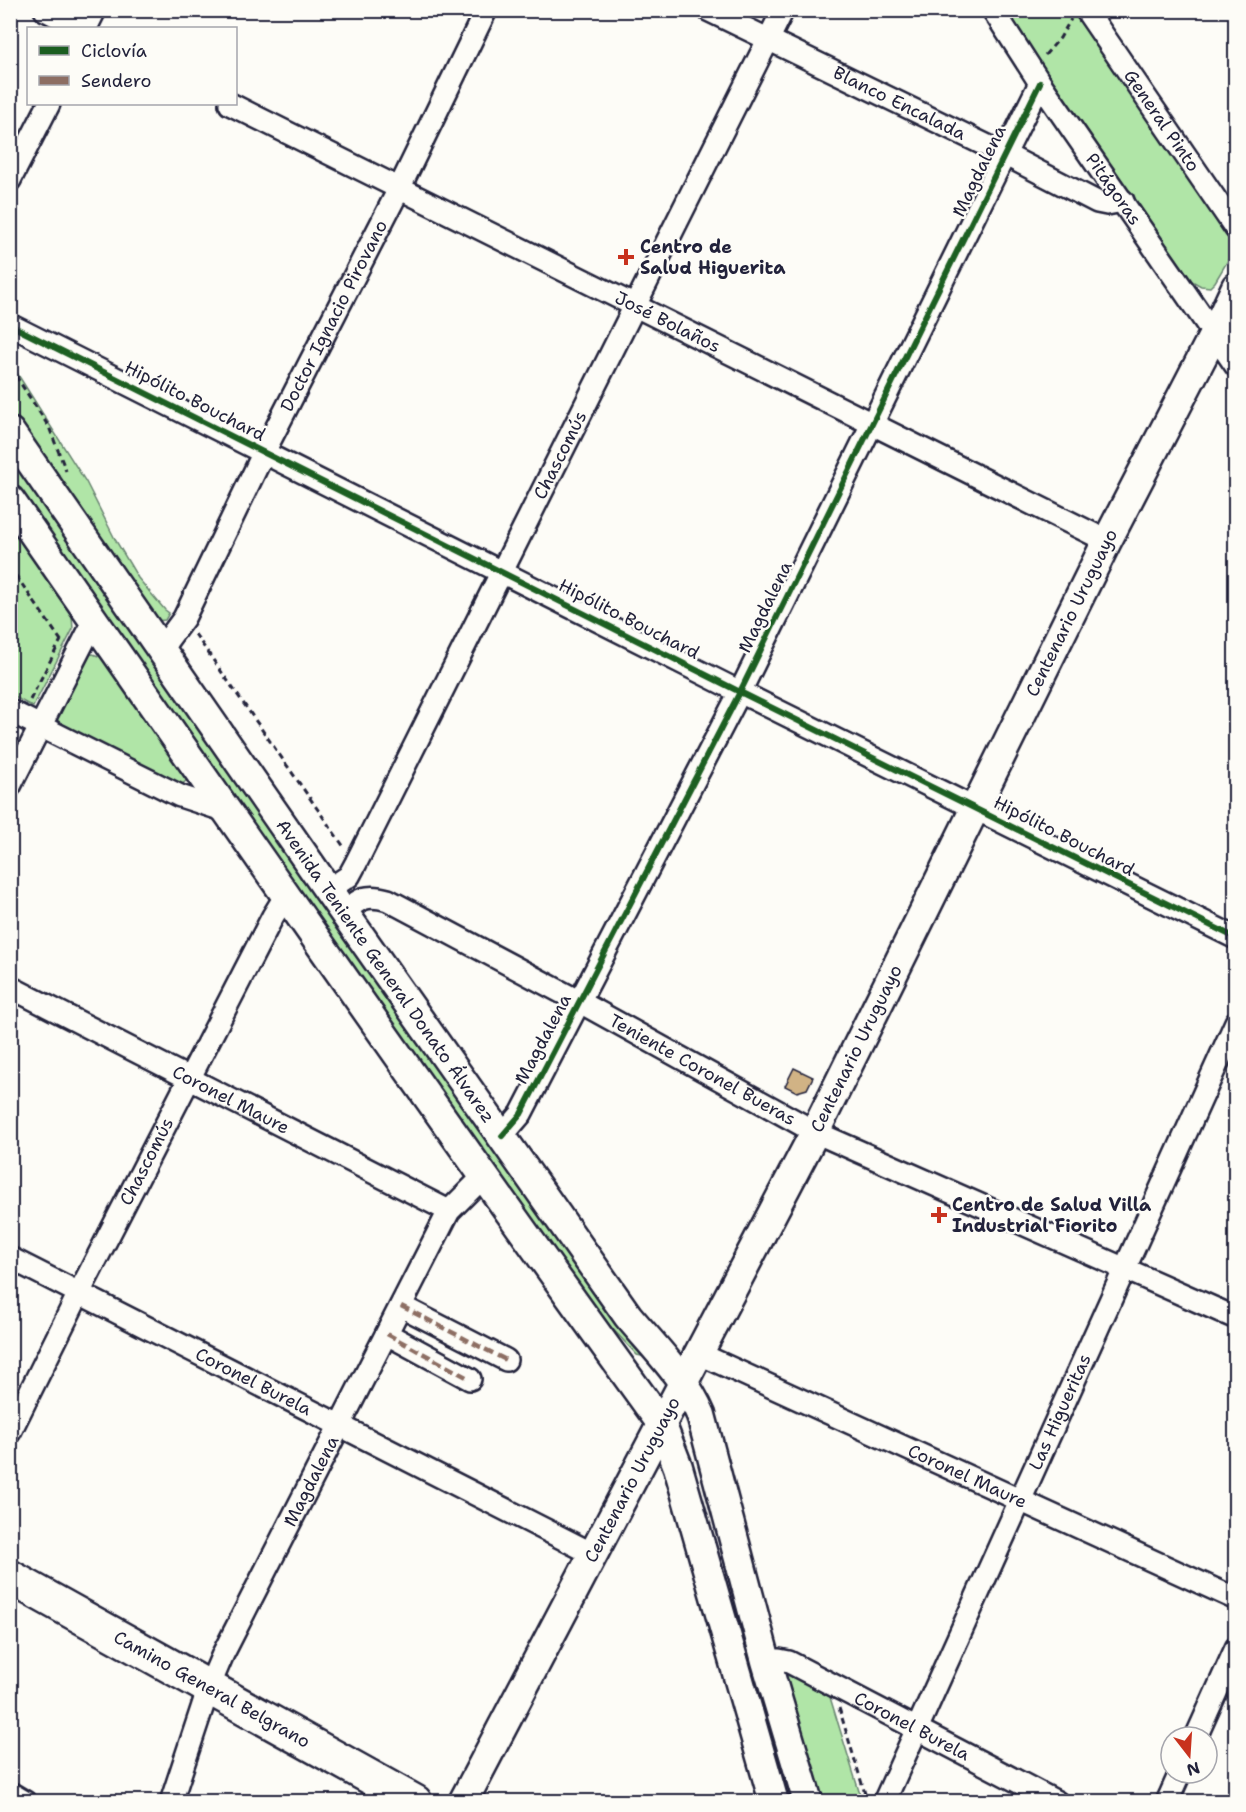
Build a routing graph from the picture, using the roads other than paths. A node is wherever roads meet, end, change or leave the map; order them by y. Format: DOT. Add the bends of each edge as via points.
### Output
graph roads {
  1 [pos="45,10"];
  2 [pos="95,10"];
  3 [pos="486,10"];
  4 [pos="708,10"];
  5 [pos="783,10"];
  6 [pos="993,10"];
  7 [pos="1080,12"];
  8 [pos="78,27"];
  9 [pos="86,27"];
  10 [pos="768,41"];
  11 [pos="1036,76"];
  12 [pos="48,105"];
  13 [pos="232,105"];
  14 [pos="1004,154"];
  15 [pos="10,180"];
  16 [pos="399,189"];
  17 [pos="1123,201"];
  18 [pos="1236,229"];
  19 [pos="1236,287"];
  20 [pos="635,306"];
  21 [pos="10,324"];
  22 [pos="1214,334"];
  23 [pos="1236,366"];
  24 [pos="873,424"];
  25 [pos="10,432"];
  26 [pos="264,452"];
  27 [pos="10,500"];
  28 [pos="1107,541"];
  29 [pos="502,571"];
  30 [pos="94,621"];
  31 [pos="161,649"];
  32 [pos="740,692"];
  33 [pos="16,713"];
  34 [pos="41,726"];
  35 [pos="10,786"];
  36 [pos="976,808"];
  37 [pos="226,811"];
  38 [pos="341,892"];
  39 [pos="286,895"];
  40 [pos="369,896"];
  41 [pos="1236,938"];
  42 [pos="10,987"];
  43 [pos="580,1002"];
  44 [pos="1236,1022"];
  45 [pos="188,1080"];
  46 [pos="815,1132"];
  47 [pos="502,1136"];
  48 [pos="483,1177"];
  49 [pos="449,1211"];
  50 [pos="10,1257"];
  51 [pos="1125,1269"];
  52 [pos="79,1293"];
  53 [pos="401,1306"];
  54 [pos="1236,1318"];
  55 [pos="387,1334"];
  56 [pos="700,1354"];
  57 [pos="506,1360"];
  58 [pos="470,1379"];
  59 [pos="683,1383"];
  60 [pos="661,1423"];
  61 [pos="340,1427"];
  62 [pos="10,1432"];
  63 [pos="1020,1500"];
  64 [pos="593,1554"];
  65 [pos="10,1577"];
  66 [pos="1236,1599"];
  67 [pos="1236,1648"];
  68 [pos="766,1661"];
  69 [pos="209,1687"];
  70 [pos="1201,1725"];
  71 [pos="917,1728"];
  72 [pos="1175,1785"];
  73 [pos="10,1794"];
  74 [pos="25,1802"];
  75 [pos="171,1802"];
  76 [pos="415,1802"];
  77 [pos="463,1802"];
  78 [pos="774,1802"];
  79 [pos="808,1802"];
  80 [pos="884,1802"];
  81 [pos="1057,1802"];
  82 [pos="1167,1802"];
  1 -- 8 [label="street"];
  2 -- 9 [label="street"];
  3 -- 16 [label="street, Doctor Ignacio Pirovano"];
  4 -- 10 [label="street, Blanco Encalada"];
  5 -- 10 [label="street, Chascomús"];
  6 -- 11 [label="street, Pitágoras"];
  7 -- 18 [label="street, General Pinto"];
  10 -- 14 [label="street, Blanco Encalada"];
  10 -- 20 [label="street, Chascomús"];
  11 -- 14 [label="street, Magdalena"];
  11 -- 17 [label="street, Pitágoras"];
  12 -- 15 [label="street"];
  13 -- 16 [label="street, José Bolaños"];
  14 -- 17 [label="street, Blanco Encalada" via="1097,202"];
  14 -- 24 [label="street, Magdalena"];
  16 -- 20 [label="street, José Bolaños"];
  16 -- 26 [label="street, Doctor Ignacio Pirovano"];
  17 -- 22 [label="street, Pitágoras"];
  19 -- 22 [label="main road, Centenario Uruguayo"];
  20 -- 24 [label="street, José Bolaños"];
  20 -- 29 [label="street, Chascomús"];
  21 -- 26 [label="street, Hipólito Bouchard"];
  22 -- 23 [label="street, Pitágoras"];
  22 -- 28 [label="main road, Centenario Uruguayo"];
  24 -- 28 [label="street, José Bolaños"];
  24 -- 32 [label="street, Magdalena"];
  25 -- 31 [label="main road, Avenida Teniente General Donato Álvarez"];
  26 -- 29 [label="street, Hipólito Bouchard"];
  26 -- 31 [label="street, Doctor Ignacio Pirovano" via="184,618"];
  27 -- 30 [label="main road"];
  28 -- 36 [label="main road, Centenario Uruguayo"];
  29 -- 32 [label="street, Hipólito Bouchard"];
  29 -- 38 [label="street, Chascomús"];
  30 -- 34 [label="street"];
  30 -- 37 [label="main road"];
  31 -- 38 [label="main road, Avenida Teniente General Donato Álvarez"];
  32 -- 36 [label="street, Hipólito Bouchard"];
  32 -- 43 [label="street, Magdalena"];
  33 -- 34 [label="street"];
  34 -- 35 [label="street"];
  34 -- 37 [label="street" via="180,796"];
  36 -- 41 [label="street, Hipólito Bouchard"];
  36 -- 46 [label="main road, Centenario Uruguayo"];
  37 -- 39 [label="main road"];
  38 -- 40 [label="street"];
  38 -- 40 [label="street" via="357,901"];
  38 -- 47 [label="main road, Avenida Teniente General Donato Álvarez"];
  39 -- 45 [label="street, Chascomús"];
  39 -- 48 [label="main road"];
  40 -- 43 [label="street, Teniente Coronel Bueras" via="388,900"];
  42 -- 45 [label="street, Coronel Maure"];
  43 -- 46 [label="street, Teniente Coronel Bueras"];
  43 -- 47 [label="street, Magdalena" via="520,1114"];
  44 -- 51 [label="street, Las Higueritas"];
  45 -- 49 [label="street, Coronel Maure"];
  45 -- 52 [label="street, Chascomús"];
  46 -- 51 [label="street, Teniente Coronel Bueras"];
  46 -- 56 [label="main road, Centenario Uruguayo"];
  47 -- 59 [label="main road, Avenida Teniente General Donato Álvarez" via="628,1316"];
  48 -- 49 [label="street, Magdalena"];
  48 -- 60 [label="main road"];
  49 -- 53 [label="street, Magdalena"];
  50 -- 52 [label="street, Coronel Burela"];
  51 -- 54 [label="street, Teniente Coronel Bueras"];
  51 -- 63 [label="street, Las Higueritas"];
  52 -- 61 [label="street, Coronel Burela"];
  52 -- 62 [label="street, Chascomús"];
  53 -- 55 [label="street, Magdalena"];
  53 -- 57 [label="street"];
  55 -- 58 [label="street"];
  55 -- 61 [label="street, Magdalena"];
  56 -- 59 [label="main road, Centenario Uruguayo"];
  56 -- 63 [label="street, Coronel Maure"];
  59 -- 60 [label="main road, Centenario Uruguayo"];
  59 -- 68 [label="main road, Avenida Teniente General Donato Álvarez" via="701,1415"];
  60 -- 64 [label="main road, Centenario Uruguayo"];
  60 -- 78 [label="main road" via="678,1467"];
  61 -- 64 [label="street, Coronel Burela"];
  61 -- 69 [label="street, Magdalena"];
  63 -- 66 [label="street, Coronel Maure"];
  63 -- 71 [label="street, Las Higueritas"];
  64 -- 77 [label="main road, Centenario Uruguayo"];
  65 -- 69 [label="main road, Camino General Belgrano"];
  67 -- 70 [label="street"];
  68 -- 71 [label="street, Coronel Burela" via="789,1662"];
  68 -- 79 [label="main road, Avenida Teniente General Donato Álvarez"];
  69 -- 75 [label="street, Magdalena"];
  69 -- 76 [label="main road, Camino General Belgrano"];
  71 -- 80 [label="street, Las Higueritas"];
  71 -- 81 [label="street, Coronel Burela"];
  72 -- 82 [label="street"];
  73 -- 74 [label="street"];
}
